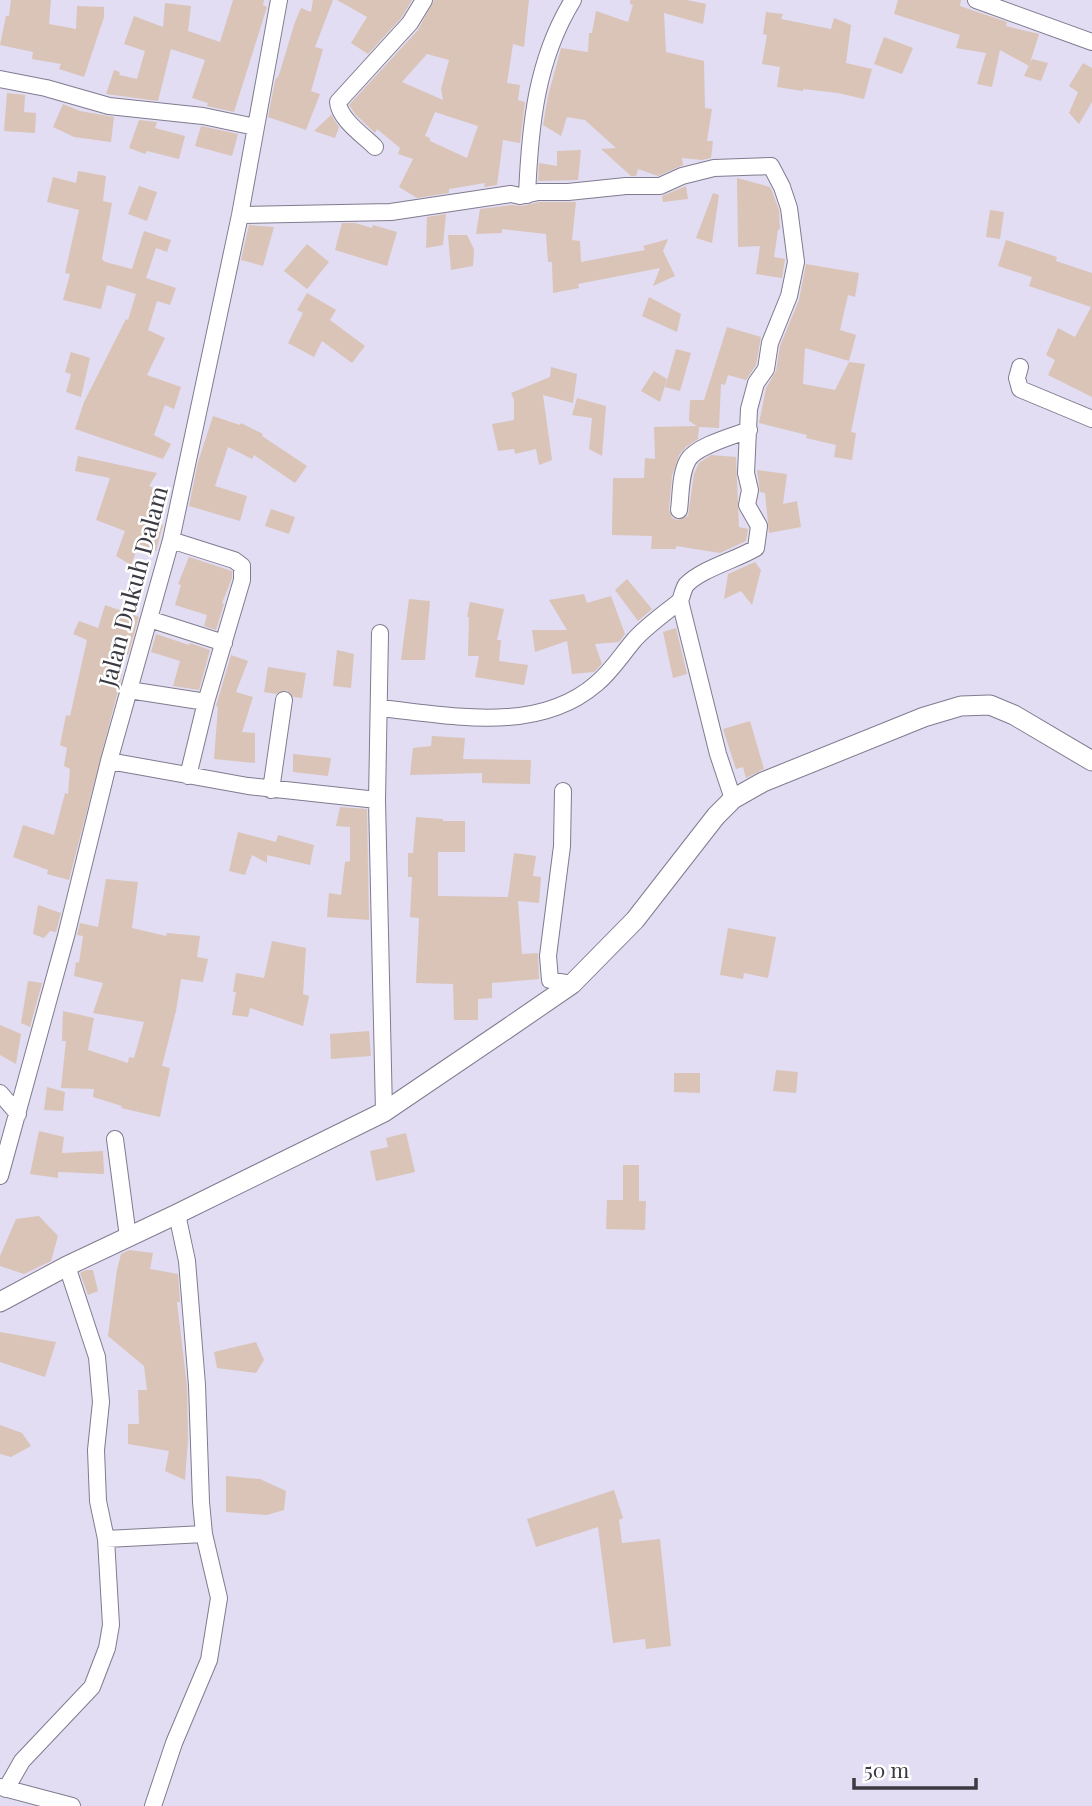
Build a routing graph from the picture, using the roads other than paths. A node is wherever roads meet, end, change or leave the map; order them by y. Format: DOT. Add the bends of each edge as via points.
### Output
graph roads {
  1 [pos="279,0"];
  2 [pos="424,0"];
  3 [pos="573,0"];
  4 [pos="976,0"];
  5 [pos="1021,7"];
  6 [pos="1092,42"];
  7 [pos="0,79"];
  8 [pos="255,127"];
  9 [pos="376,147"];
  10 [pos="527,195"];
  11 [pos="240,215"];
  12 [pos="1020,367"];
  13 [pos="1092,419"];
  14 [pos="749,430"];
  15 [pos="679,510"];
  16 [pos="171,540"];
  17 [pos="680,601"];
  18 [pos="149,619"];
  19 [pos="380,633"];
  20 [pos="224,643"];
  21 [pos="129,690"];
  22 [pos="284,700"];
  23 [pos="205,702"];
  24 [pos="379,708"];
  25 [pos="109,761"];
  26 [pos="1092,761"];
  27 [pos="188,776"];
  28 [pos="271,790"];
  29 [pos="563,791"];
  30 [pos="733,799"];
  31 [pos="377,800"];
  32 [pos="572,984"];
  33 [pos="0,1093"];
  34 [pos="384,1112"];
  35 [pos="18,1114"];
  36 [pos="115,1139"];
  37 [pos="0,1176"];
  38 [pos="177,1214"];
  39 [pos="128,1237"];
  40 [pos="67,1266"];
  41 [pos="0,1302"];
  42 [pos="204,1534"];
  43 [pos="106,1539"];
  44 [pos="3,1788"];
  45 [pos="72,1806"];
  46 [pos="153,1806"];
  1 -- 8 [label="street, Jalan Dukuh Dalam"];
  2 -- 9 [label="street" via="411,23 338,102 342,114"];
  3 -- 10 [label="street" via="551,40 538,85"];
  4 -- 5 [label="street"];
  5 -- 6 [label="street"];
  7 -- 8 [label="street" via="109,106"];
  8 -- 11 [label="street, Jalan Dukuh Dalam"];
  10 -- 11 [label="street" via="391,212"];
  10 -- 14 [label="street" via="660,186 714,168 771,166 789,208 796,262 766,369 756,383"];
  11 -- 16 [label="street, Jalan Dukuh Dalam"];
  12 -- 13 [label="street" via="1020,389"];
  14 -- 15 [label="street" via="691,456"];
  14 -- 17 [label="street" via="747,505 759,526 756,548 693,580"];
  16 -- 18 [label="street, Jalan Dukuh Dalam"];
  16 -- 20 [label="street" via="242,566"];
  17 -- 24 [label="street" via="648,626 596,685 569,703 538,713 476,718"];
  17 -- 30 [label="street"];
  18 -- 20 [label="street"];
  18 -- 21 [label="street, Jalan Dukuh Dalam"];
  19 -- 24 [label="street"];
  20 -- 23 [label="street"];
  21 -- 23 [label="street"];
  21 -- 25 [label="street, Jalan Dukuh Dalam"];
  22 -- 28 [label="street"];
  23 -- 27 [label="street"];
  24 -- 31 [label="street"];
  25 -- 27 [label="street"];
  25 -- 35 [label="street, Jalan Dukuh Dalam"];
  26 -- 30 [label="street" via="1014,715 990,705 961,706 793,768"];
  27 -- 28 [label="street"];
  28 -- 31 [label="street"];
  29 -- 32 [label="street" via="560,870 548,956 550,980"];
  30 -- 32 [label="street" via="635,920"];
  31 -- 34 [label="street"];
  32 -- 34 [label="street"];
  33 -- 35 [label="street"];
  34 -- 38 [label="street"];
  35 -- 37 [label="street, Jalan Dukuh Dalam"];
  36 -- 39 [label="street"];
  38 -- 39 [label="street"];
  38 -- 42 [label="street" via="188,1275"];
  39 -- 40 [label="street"];
  40 -- 41 [label="street"];
  40 -- 43 [label="street" via="97,1357 101,1402 96,1450 98,1501"];
  42 -- 43 [label="street"];
  42 -- 46 [label="street" via="219,1598 209,1660"];
  43 -- 44 [label="street" via="111,1625 92,1687 22,1761"];
  44 -- 45 [label="street"];
}
